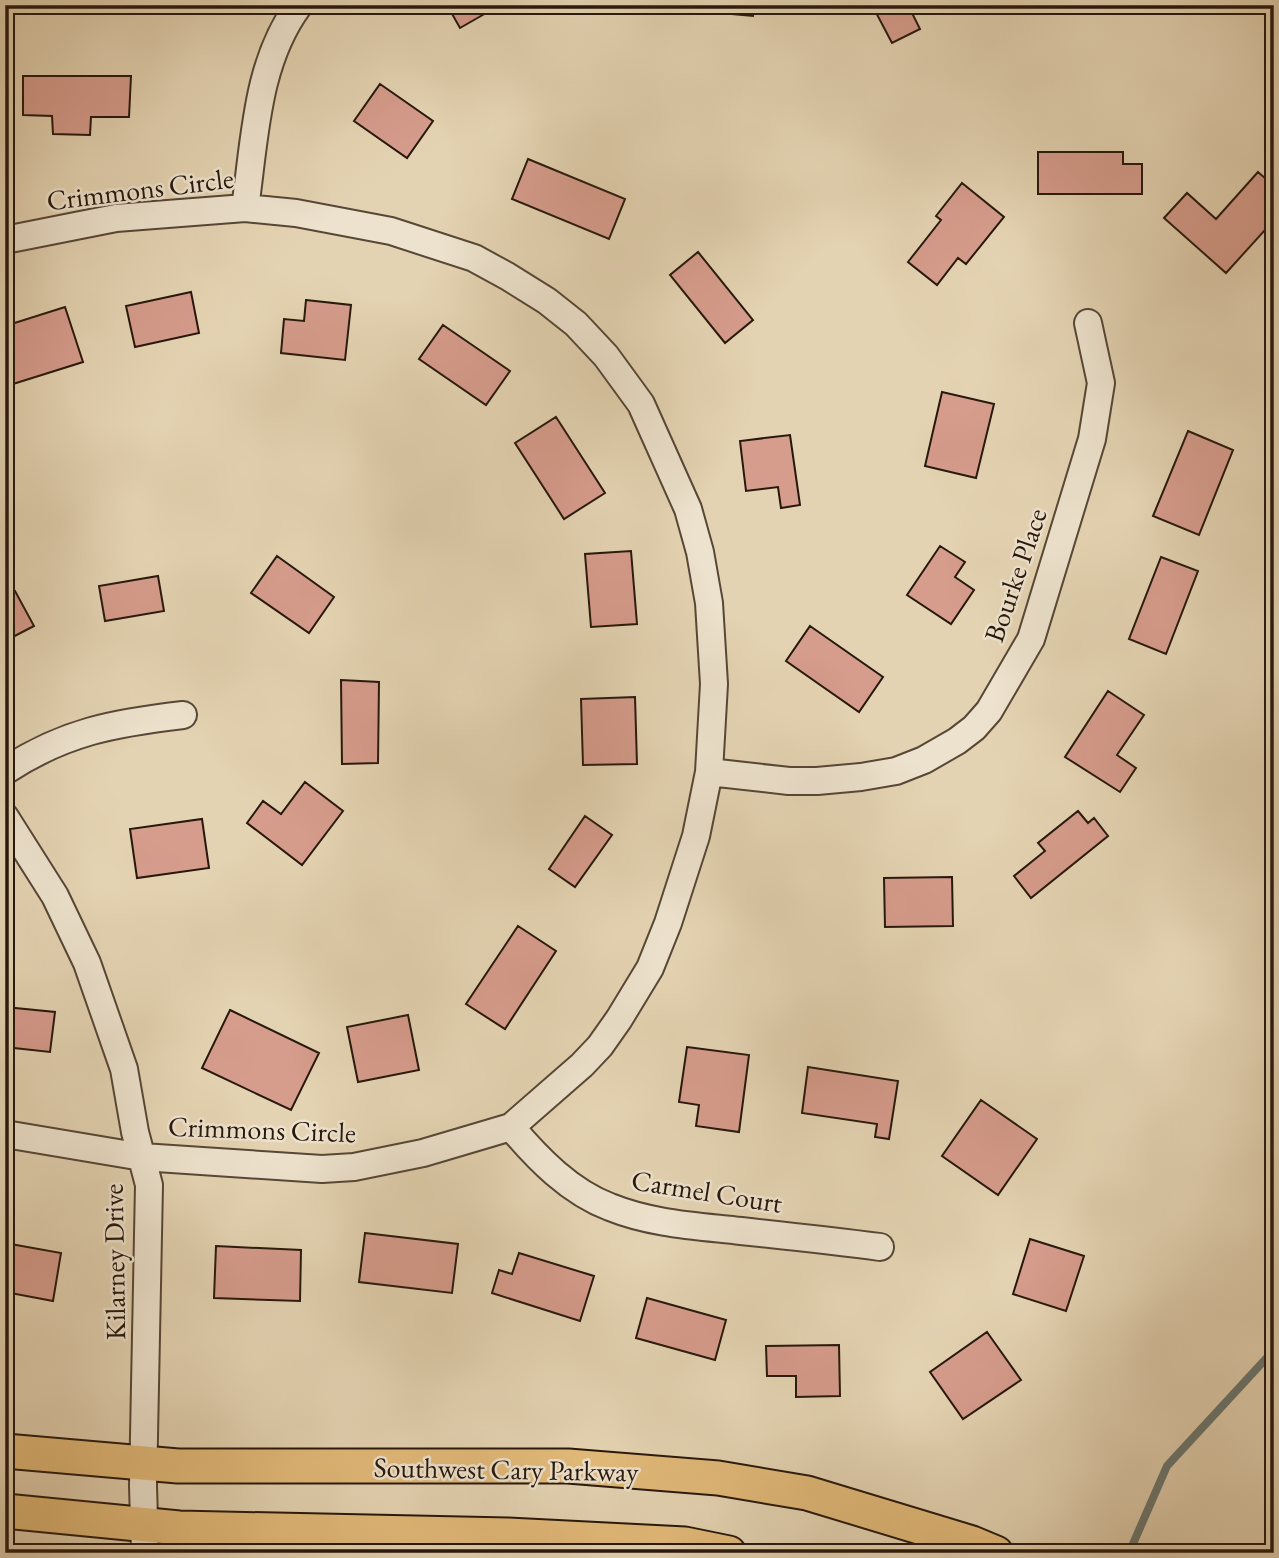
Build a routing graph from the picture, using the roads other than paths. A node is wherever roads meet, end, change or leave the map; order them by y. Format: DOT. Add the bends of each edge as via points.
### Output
graph roads {
  1 [pos="299,5"];
  2 [pos="245,208"];
  3 [pos="5,240"];
  4 [pos="1088,323"];
  5 [pos="183,715"];
  6 [pos="5,771"];
  7 [pos="709,772"];
  8 [pos="5,817"];
  9 [pos="511,1127"];
  10 [pos="5,1135"];
  11 [pos="142,1157"];
  12 [pos="880,1247"];
  13 [pos="5,1451"];
  14 [pos="144,1474"];
  15 [pos="5,1511"];
  16 [pos="145,1539"];
  17 [pos="729,1553"];
  18 [pos="996,1553"];
  1 -- 2 [label="street" via="278,40 261,91"];
  2 -- 3 [label="street, Crimmons Circle" via="116,218"];
  2 -- 7 [label="street, Crimmons Circle" via="391,231 474,258 547,301 606,356 641,404 688,509 700,552 715,684"];
  4 -- 7 [label="street, Bourke Place" via="1101,383 1092,439 1031,639 989,711 957,741 896,771 817,781"];
  5 -- 6 [label="street" via="121,722 82,733 35,751"];
  7 -- 9 [label="street, Crimmons Circle" via="696,836 650,968 600,1046"];
  8 -- 11 [label="street, Kilarney Drive" via="55,896 87,963 124,1069"];
  9 -- 11 [label="street, Crimmons Circle" via="424,1153 354,1167"];
  9 -- 12 [label="street, Carmel Court" via="554,1172 609,1207 681,1224"];
  10 -- 11 [label="street, Crimmons Circle"];
  11 -- 14 [label="street, Kilarney Drive" via="149,1185"];
  13 -- 14 [label="main road, Southwest Cary Parkway"];
  14 -- 16 [label="street, Kilarney Drive"];
  14 -- 18 [label="main road, Southwest Cary Parkway" via="178,1466 568,1466 718,1478 807,1493"];
  15 -- 16 [label="main road"];
  16 -- 17 [label="main road" via="179,1528 508,1535 685,1544"];
}
